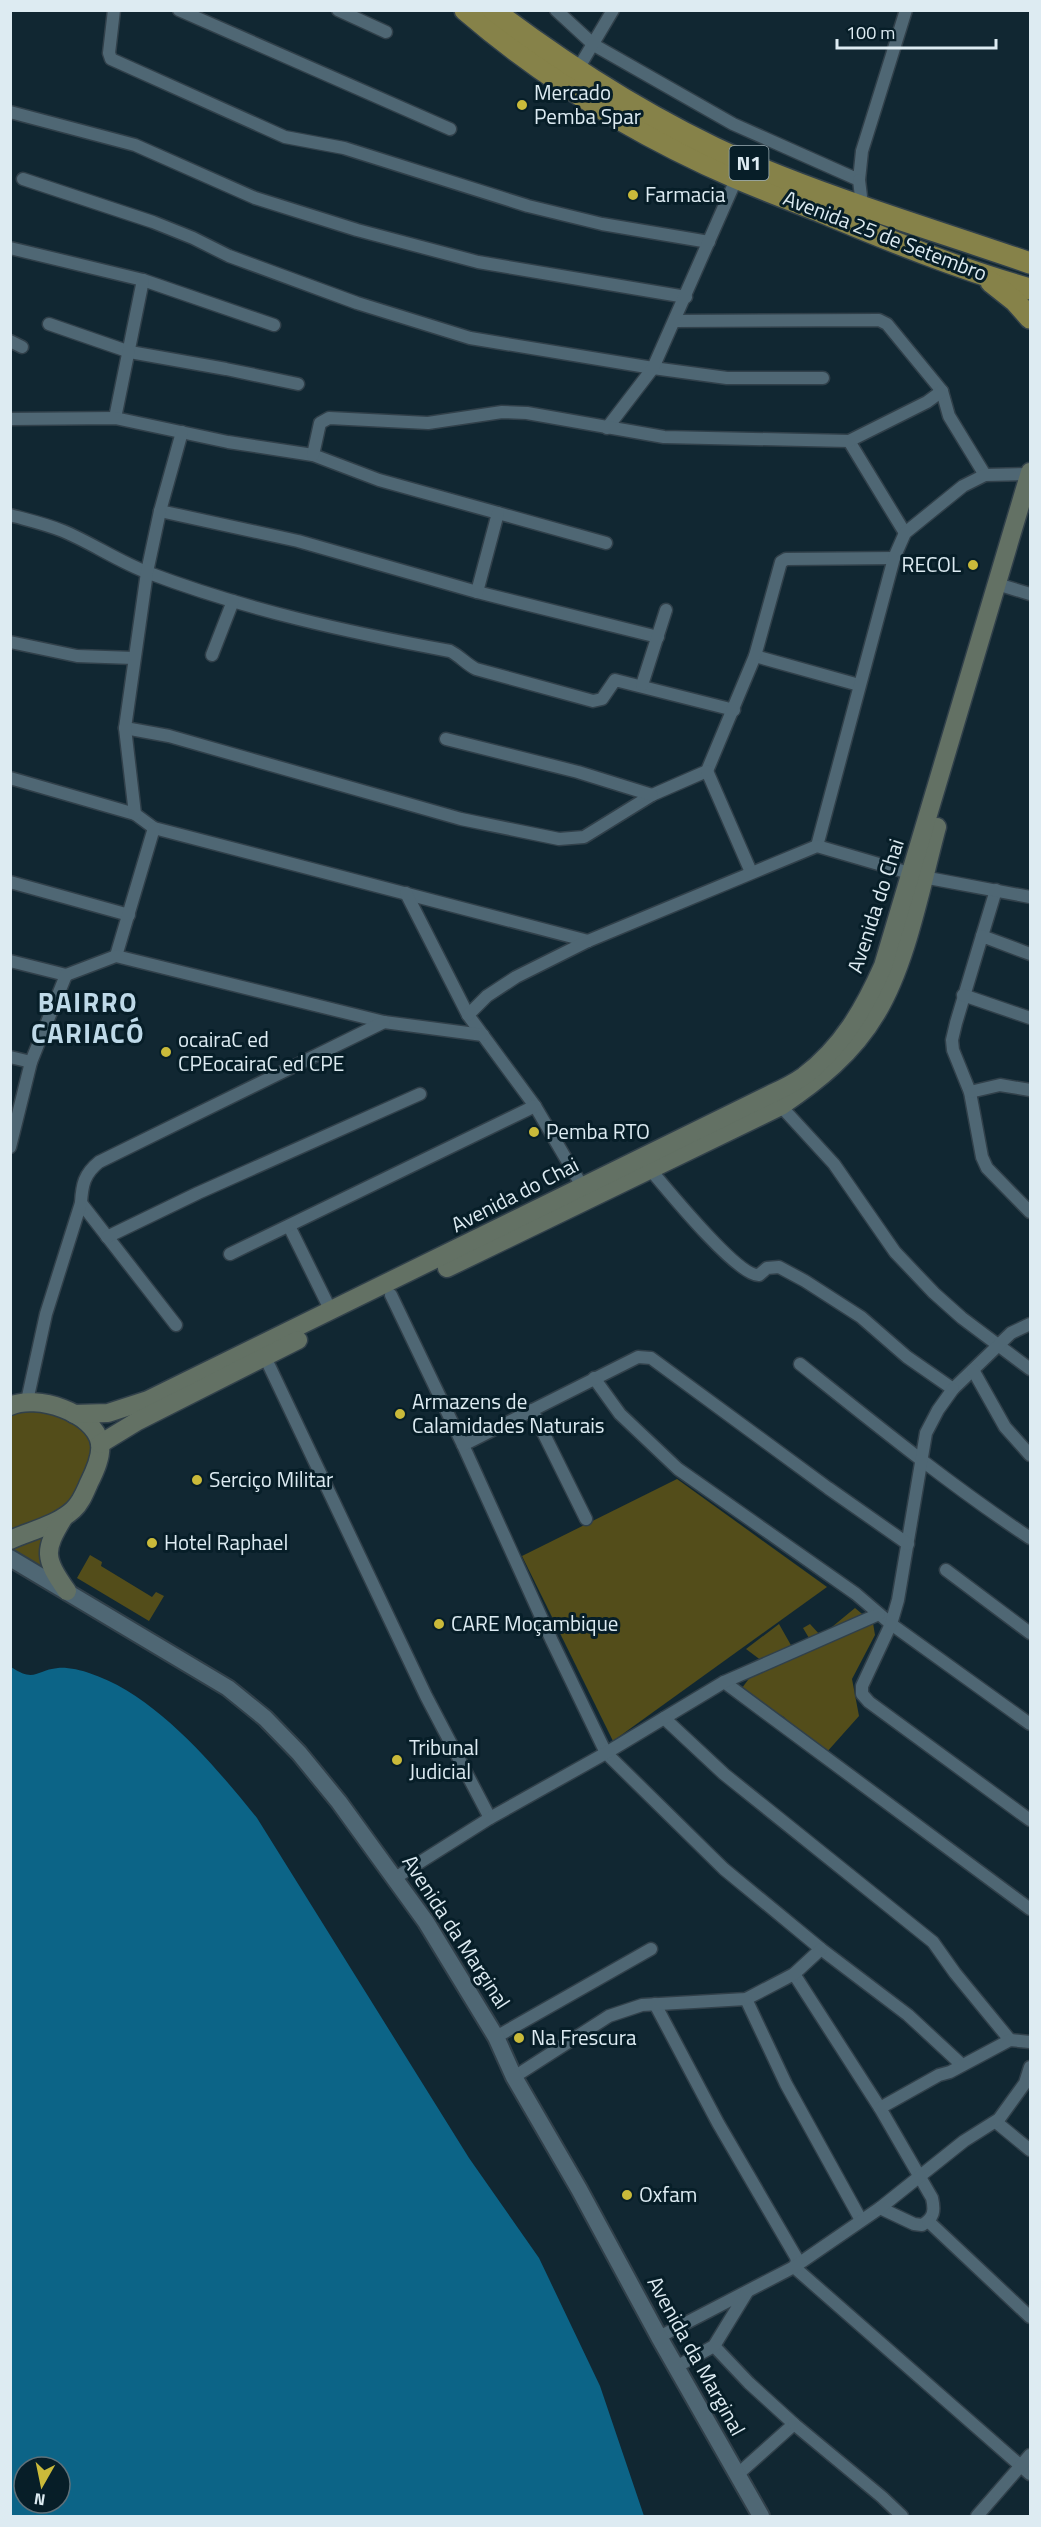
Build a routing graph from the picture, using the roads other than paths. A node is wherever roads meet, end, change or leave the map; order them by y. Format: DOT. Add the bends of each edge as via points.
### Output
graph roads {
  1 [pos="114,10"];
  2 [pos="180,10"];
  3 [pos="338,10"];
  4 [pos="465,10"];
  5 [pos="494,10"];
  6 [pos="556,10"];
  7 [pos="613,10"];
  8 [pos="906,10"];
  9 [pos="205,15"];
  10 [pos="386,32"];
  11 [pos="594,45"];
  12 [pos="572,78"];
  13 [pos="10,112"];
  14 [pos="450,129"];
  15 [pos="740,170"];
  16 [pos="23,179"];
  17 [pos="859,180"];
  18 [pos="862,205"];
  19 [pos="710,242"];
  20 [pos="10,248"];
  21 [pos="1030,263"];
  22 [pos="977,274"];
  23 [pos="143,280"];
  24 [pos="1030,289"];
  25 [pos="686,297"];
  26 [pos="1030,318"];
  27 [pos="675,321"];
  28 [pos="49,324"];
  29 [pos="274,325"];
  30 [pos="130,352"];
  31 [pos="653,369"];
  32 [pos="823,378"];
  33 [pos="298,384"];
  34 [pos="942,391"];
  35 [pos="115,418"];
  36 [pos="10,419"];
  37 [pos="607,428"];
  38 [pos="182,432"];
  39 [pos="849,441"];
  40 [pos="313,455"];
  41 [pos="1030,473"];
  42 [pos="985,475"];
  43 [pos="160,511"];
  44 [pos="498,513"];
  45 [pos="10,515"];
  46 [pos="1030,515"];
  47 [pos="905,533"];
  48 [pos="606,543"];
  49 [pos="894,558"];
  50 [pos="147,572"];
  51 [pos="1003,586"];
  52 [pos="477,592"];
  53 [pos="1030,594"];
  54 [pos="233,601"];
  55 [pos="666,610"];
  56 [pos="658,637"];
  57 [pos="10,642"];
  58 [pos="212,655"];
  59 [pos="755,656"];
  60 [pos="134,658"];
  61 [pos="642,685"];
  62 [pos="859,685"];
  63 [pos="735,710"];
  64 [pos="125,728"];
  65 [pos="446,739"];
  66 [pos="707,771"];
  67 [pos="10,777"];
  68 [pos="652,795"];
  69 [pos="135,814"];
  70 [pos="154,828"];
  71 [pos="816,846"];
  72 [pos="751,872"];
  73 [pos="917,875"];
  74 [pos="10,882"];
  75 [pos="996,890"];
  76 [pos="406,893"];
  77 [pos="1030,897"];
  78 [pos="129,915"];
  79 [pos="982,936"];
  80 [pos="588,941"];
  81 [pos="1030,954"];
  82 [pos="116,956"];
  83 [pos="10,961"];
  84 [pos="66,975"];
  85 [pos="963,995"];
  86 [pos="468,1015"];
  87 [pos="1030,1018"];
  88 [pos="384,1022"];
  89 [pos="483,1035"];
  90 [pos="10,1057"];
  91 [pos="31,1062"];
  92 [pos="1030,1090"];
  93 [pos="970,1092"];
  94 [pos="420,1094"];
  95 [pos="776,1100"];
  96 [pos="535,1106"];
  97 [pos="10,1147"];
  98 [pos="649,1168"];
  99 [pos="582,1186"];
  100 [pos="81,1203"];
  101 [pos="1030,1212"];
  102 [pos="289,1226"];
  103 [pos="107,1237"];
  104 [pos="230,1254"];
  105 [pos="390,1295"];
  106 [pos="331,1311"];
  107 [pos="1030,1324"];
  108 [pos="176,1325"];
  109 [pos="998,1345"];
  110 [pos="265,1357"];
  111 [pos="800,1364"];
  112 [pos="1030,1369"];
  113 [pos="973,1370"];
  114 [pos="594,1378"];
  115 [pos="953,1389"];
  116 [pos="19,1404"];
  117 [pos="532,1410"];
  118 [pos="74,1414"];
  119 [pos="100,1444"];
  120 [pos="463,1445"];
  121 [pos="1030,1455"];
  122 [pos="922,1461"];
  123 [pos="64,1517"];
  124 [pos="586,1520"];
  125 [pos="1030,1538"];
  126 [pos="10,1540"];
  127 [pos="908,1544"];
  128 [pos="10,1558"];
  129 [pos="946,1570"];
  130 [pos="67,1591"];
  131 [pos="879,1614"];
  132 [pos="891,1624"];
  133 [pos="1030,1633"];
  134 [pos="724,1682"];
  135 [pos="664,1718"];
  136 [pos="1030,1724"];
  137 [pos="606,1754"];
  138 [pos="490,1818"];
  139 [pos="1030,1820"];
  140 [pos="394,1878"];
  141 [pos="1030,1909"];
  142 [pos="651,1949"];
  143 [pos="821,1949"];
  144 [pos="794,1974"];
  145 [pos="746,1999"];
  146 [pos="655,2004"];
  147 [pos="496,2037"];
  148 [pos="1010,2040"];
  149 [pos="1030,2042"];
  150 [pos="962,2066"];
  151 [pos="1030,2067"];
  152 [pos="514,2077"];
  153 [pos="880,2108"];
  154 [pos="996,2122"];
  155 [pos="1030,2150"];
  156 [pos="918,2177"];
  157 [pos="880,2208"];
  158 [pos="861,2220"];
  159 [pos="928,2221"];
  160 [pos="794,2267"];
  161 [pos="747,2292"];
  162 [pos="1030,2317"];
  163 [pos="659,2337"];
  164 [pos="714,2346"];
  165 [pos="676,2367"];
  166 [pos="794,2424"];
  167 [pos="1030,2455"];
  168 [pos="1026,2470"];
  169 [pos="736,2475"];
  170 [pos="761,2517"];
  171 [pos="902,2517"];
  172 [pos="977,2517"];
  1 -- 19 [label="street" via="111,59 274,133 344,148 539,209"];
  2 -- 9 [label="street"];
  3 -- 10 [label="street"];
  4 -- 12 [label="highway, Avenida 25 de Setembro / N1" via="522,56"];
  5 -- 12 [label="highway, Avenida 25 de Setembro / N1"];
  6 -- 11 [label="street"];
  7 -- 11 [label="street"];
  8 -- 17 [label="street" via="862,151"];
  9 -- 14 [label="street"];
  11 -- 12 [label="street"];
  11 -- 17 [label="street" via="733,124"];
  12 -- 15 [label="highway, Avenida 25 de Setembro / N1" via="673,148"];
  13 -- 25 [label="street" via="135,145 255,198 357,230 478,262"];
  15 -- 18 [label="highway, Avenida 25 de Setembro / N1"];
  15 -- 19 [label="street"];
  15 -- 22 [label="highway, Avenida 25 de Setembro / N1"];
  16 -- 31 [label="street" via="183,234 229,256 357,303 470,338"];
  17 -- 18 [label="street"];
  18 -- 21 [label="highway, Avenida 25 de Setembro / N1"];
  19 -- 25 [label="street"];
  20 -- 23 [label="street"];
  22 -- 24 [label="highway, Avenida 25 de Setembro / N1"];
  22 -- 26 [label="highway" via="1000,288"];
  23 -- 29 [label="street"];
  23 -- 30 [label="street"];
  25 -- 27 [label="street"];
  27 -- 31 [label="street"];
  27 -- 34 [label="street" via="879,320 887,324"];
  28 -- 30 [label="street"];
  30 -- 33 [label="street"];
  30 -- 35 [label="street"];
  31 -- 32 [label="street" via="728,378"];
  31 -- 37 [label="street"];
  34 -- 39 [label="street"];
  34 -- 42 [label="street" via="949,416"];
  35 -- 36 [label="street"];
  35 -- 38 [label="street"];
  37 -- 39 [label="street" via="687,439"];
  37 -- 40 [label="street" via="510,412 428,423 328,418 320,423"];
  38 -- 40 [label="street"];
  38 -- 43 [label="street"];
  39 -- 47 [label="street"];
  40 -- 44 [label="street" via="379,480"];
  41 -- 42 [label="street"];
  41 -- 51 [label="main road, Avenida do Chai"];
  42 -- 47 [label="street" via="963,486"];
  43 -- 50 [label="street"];
  43 -- 52 [label="street" via="298,541"];
  44 -- 48 [label="street"];
  44 -- 52 [label="street"];
  45 -- 50 [label="street" via="62,530"];
  46 -- 51 [label="main road, Avenida do Chai"];
  47 -- 49 [label="street"];
  49 -- 59 [label="street" via="781,562"];
  49 -- 62 [label="street"];
  50 -- 54 [label="street"];
  50 -- 60 [label="street"];
  51 -- 53 [label="street"];
  51 -- 73 [label="main road, Avenida do Chai"];
  52 -- 56 [label="street"];
  54 -- 58 [label="street"];
  54 -- 61 [label="street" via="362,635 450,651 476,669 594,701 602,699 615,681"];
  55 -- 56 [label="street"];
  56 -- 61 [label="street"];
  57 -- 60 [label="street" via="77,656"];
  59 -- 62 [label="street"];
  59 -- 63 [label="street"];
  60 -- 64 [label="street"];
  61 -- 63 [label="street"];
  62 -- 71 [label="street"];
  63 -- 66 [label="street"];
  64 -- 68 [label="street" via="169,736 461,819 559,839 584,837"];
  64 -- 69 [label="street"];
  65 -- 68 [label="street"];
  66 -- 68 [label="street"];
  66 -- 72 [label="street"];
  67 -- 69 [label="street"];
  69 -- 70 [label="street"];
  70 -- 76 [label="street"];
  70 -- 78 [label="street"];
  71 -- 72 [label="street"];
  71 -- 73 [label="street"];
  72 -- 80 [label="street"];
  73 -- 75 [label="street"];
  73 -- 95 [label="main road, Avenida do Chai" via="863,1009 818,1063"];
  74 -- 78 [label="street"];
  75 -- 77 [label="street"];
  75 -- 79 [label="street"];
  76 -- 80 [label="street"];
  76 -- 86 [label="street"];
  78 -- 82 [label="street"];
  79 -- 81 [label="street"];
  79 -- 85 [label="street"];
  80 -- 86 [label="street" via="516,977 487,996"];
  82 -- 84 [label="street"];
  82 -- 88 [label="street"];
  83 -- 84 [label="street"];
  84 -- 91 [label="street"];
  85 -- 87 [label="street"];
  85 -- 93 [label="street" via="952,1040"];
  86 -- 89 [label="street"];
  88 -- 89 [label="street"];
  88 -- 100 [label="street" via="99,1162 88,1171"];
  89 -- 96 [label="street"];
  90 -- 91 [label="street"];
  91 -- 97 [label="street"];
  92 -- 93 [label="street" via="1000,1085"];
  93 -- 101 [label="street" via="987,1168"];
  94 -- 103 [label="street"];
  95 -- 98 [label="main road, Avenida do Chai"];
  95 -- 99 [label="main road, Avenida do Chai"];
  95 -- 109 [label="street" via="834,1164 895,1252 934,1293"];
  96 -- 99 [label="street"];
  96 -- 102 [label="street"];
  98 -- 105 [label="main road, Avenida do Chai"];
  98 -- 115 [label="street" via="722,1251 748,1272 759,1275 767,1268 779,1267 805,1281 861,1317 907,1357"];
  99 -- 106 [label="main road, Avenida do Chai"];
  100 -- 103 [label="street"];
  100 -- 116 [label="street"];
  102 -- 104 [label="street"];
  102 -- 106 [label="street"];
  103 -- 108 [label="street"];
  105 -- 110 [label="main road, Avenida do Chai"];
  105 -- 120 [label="street"];
  106 -- 118 [label="main road, Avenida do Chai" via="127,1408"];
  107 -- 109 [label="street"];
  109 -- 112 [label="street"];
  109 -- 113 [label="street"];
  110 -- 119 [label="main road, Avenida do Chai"];
  110 -- 138 [label="street" via="426,1696"];
  111 -- 122 [label="street"];
  113 -- 115 [label="street"];
  113 -- 121 [label="street" via="1005,1427"];
  114 -- 117 [label="street"];
  114 -- 127 [label="street" via="638,1357 655,1360"];
  114 -- 131 [label="street" via="620,1414 678,1469"];
  115 -- 122 [label="street" via="926,1433"];
  116 -- 118 [label="main road, Avenida do Chai" via="46,1404"];
  117 -- 120 [label="street"];
  117 -- 124 [label="street"];
  118 -- 119 [label="main road, Avenida do Chai" via="93,1428"];
  119 -- 123 [label="main road" via="98,1461 81,1501"];
  120 -- 137 [label="street"];
  122 -- 125 [label="street"];
  122 -- 127 [label="street"];
  123 -- 126 [label="main road"];
  123 -- 130 [label="main road" via="50,1539 48,1554"];
  127 -- 132 [label="street"];
  128 -- 130 [label="street, Avenida da Marginal"];
  129 -- 133 [label="street"];
  130 -- 140 [label="street, Avenida da Marginal" via="228,1688 265,1718 299,1753"];
  131 -- 132 [label="street"];
  131 -- 134 [label="street"];
  132 -- 136 [label="street"];
  132 -- 139 [label="street" via="862,1686 864,1698"];
  134 -- 135 [label="street"];
  134 -- 141 [label="street"];
  135 -- 137 [label="street"];
  135 -- 148 [label="street" via="724,1774 928,1938"];
  137 -- 138 [label="street"];
  137 -- 143 [label="street" via="724,1869"];
  138 -- 140 [label="street"];
  140 -- 147 [label="street, Avenida da Marginal" via="426,1922"];
  142 -- 147 [label="street"];
  143 -- 144 [label="street"];
  143 -- 150 [label="street" via="909,2015"];
  144 -- 145 [label="street"];
  144 -- 153 [label="street"];
  145 -- 146 [label="street"];
  145 -- 158 [label="street" via="791,2095"];
  146 -- 152 [label="street" via="609,2016"];
  146 -- 160 [label="street" via="796,2257"];
  147 -- 152 [label="street, Avenida da Marginal"];
  148 -- 149 [label="street"];
  148 -- 150 [label="street"];
  150 -- 153 [label="street"];
  151 -- 154 [label="street" via="1025,2083"];
  152 -- 163 [label="street, Avenida da Marginal"];
  153 -- 156 [label="street"];
  154 -- 155 [label="street"];
  154 -- 156 [label="street"];
  156 -- 157 [label="street"];
  156 -- 159 [label="street" via="932,2198 934,2209"];
  157 -- 158 [label="street"];
  157 -- 159 [label="street" via="914,2224"];
  158 -- 160 [label="street"];
  159 -- 162 [label="street"];
  160 -- 161 [label="street"];
  160 -- 168 [label="street"];
  161 -- 163 [label="street"];
  161 -- 164 [label="street"];
  163 -- 165 [label="street, Avenida da Marginal"];
  164 -- 165 [label="street"];
  164 -- 166 [label="street"];
  165 -- 169 [label="street, Avenida da Marginal"];
  166 -- 169 [label="street"];
  166 -- 171 [label="street"];
  167 -- 168 [label="street"];
  168 -- 172 [label="street"];
  169 -- 170 [label="street, Avenida da Marginal"];
}
